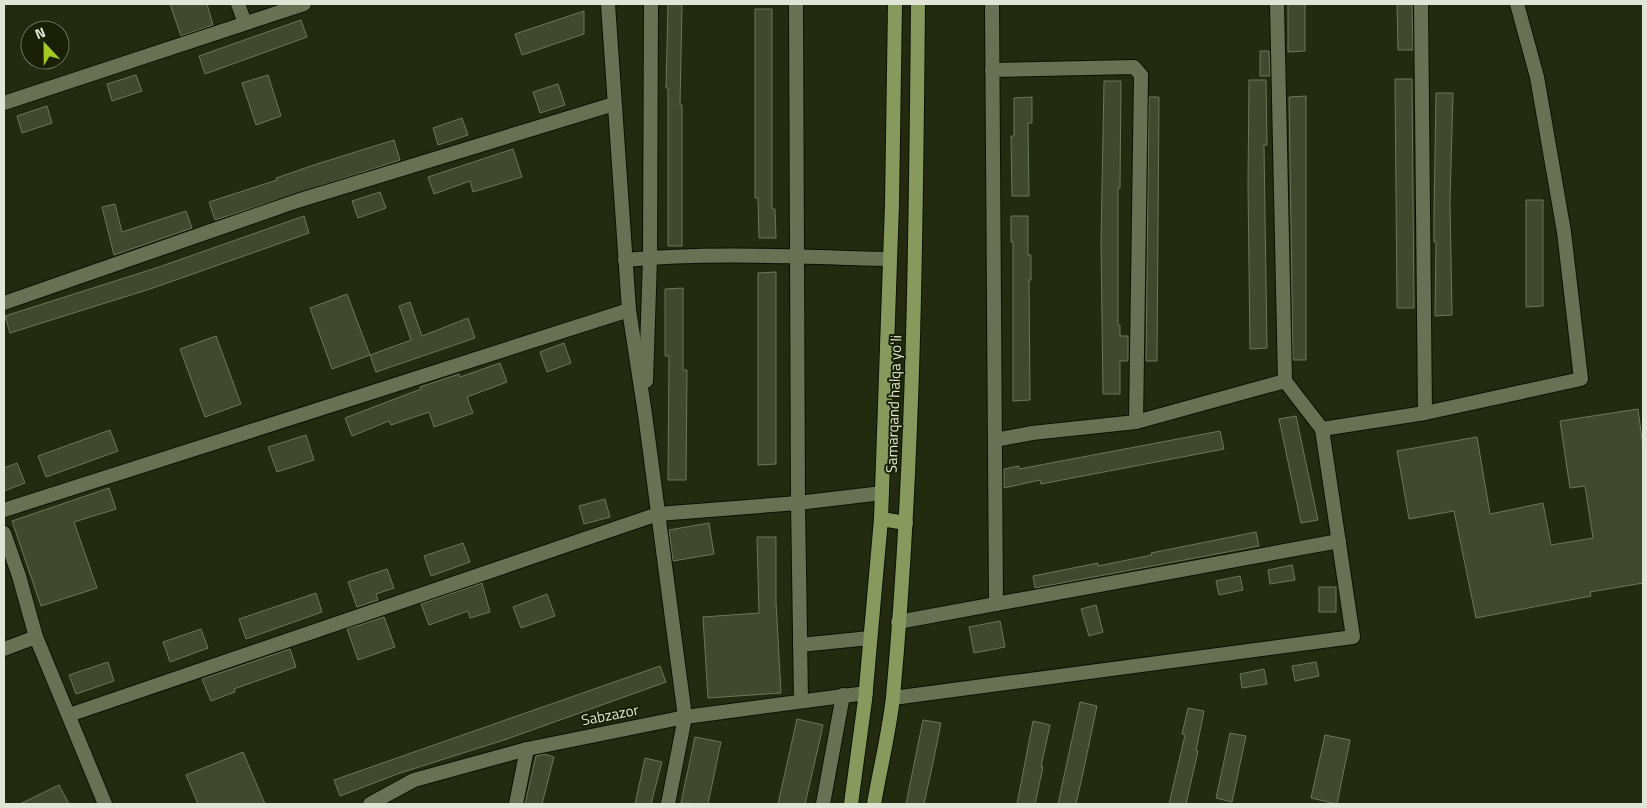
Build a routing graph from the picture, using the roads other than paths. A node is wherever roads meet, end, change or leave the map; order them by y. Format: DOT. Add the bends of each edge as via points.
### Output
graph roads {
  1 [pos="238,4"];
  2 [pos="304,4"];
  3 [pos="608,4"];
  4 [pos="650,4"];
  5 [pos="796,4"];
  6 [pos="895,4"];
  7 [pos="918,4"];
  8 [pos="992,4"];
  9 [pos="1277,4"];
  10 [pos="1421,4"];
  11 [pos="1517,4"];
  12 [pos="245,22"];
  13 [pos="992,70"];
  14 [pos="4,103"];
  15 [pos="614,104"];
  16 [pos="796,257"];
  17 [pos="650,258"];
  18 [pos="890,259"];
  19 [pos="625,260"];
  20 [pos="4,303"];
  21 [pos="629,310"];
  22 [pos="1285,381"];
  23 [pos="1425,413"];
  24 [pos="645,414"];
  25 [pos="1136,422"];
  26 [pos="1322,429"];
  27 [pos="995,440"];
  28 [pos="882,493"];
  29 [pos="798,503"];
  30 [pos="4,510"];
  31 [pos="658,514"];
  32 [pos="881,519"];
  33 [pos="906,523"];
  34 [pos="4,533"];
  35 [pos="1339,541"];
  36 [pos="996,604"];
  37 [pos="898,622"];
  38 [pos="36,638"];
  39 [pos="870,638"];
  40 [pos="800,645"];
  41 [pos="4,649"];
  42 [pos="866,693"];
  43 [pos="843,695"];
  44 [pos="893,698"];
  45 [pos="802,700"];
  46 [pos="69,715"];
  47 [pos="685,717"];
  48 [pos="527,749"];
  49 [pos="106,804"];
  50 [pos="370,804"];
  51 [pos="516,804"];
  52 [pos="668,804"];
  53 [pos="823,804"];
  54 [pos="851,804"];
  55 [pos="874,804"];
  1 -- 12 [label="street"];
  2 -- 12 [label="street"];
  3 -- 15 [label="street"];
  4 -- 17 [label="street"];
  5 -- 16 [label="street"];
  6 -- 18 [label="highway, Samarqand halqa yoʻli"];
  7 -- 33 [label="highway, Samarqand halqa yoʻli" via="916,231"];
  8 -- 13 [label="street"];
  9 -- 22 [label="street"];
  10 -- 23 [label="street"];
  11 -- 23 [label="street" via="1537,77 1563,222 1581,380"];
  12 -- 14 [label="street"];
  13 -- 25 [label="street" via="1134,67 1141,75"];
  13 -- 27 [label="street"];
  15 -- 19 [label="street"];
  15 -- 20 [label="street" via="298,201"];
  16 -- 17 [label="street"];
  16 -- 18 [label="street"];
  16 -- 29 [label="street"];
  17 -- 19 [label="street"];
  17 -- 24 [label="street"];
  18 -- 28 [label="highway, Samarqand halqa yoʻli"];
  19 -- 21 [label="street"];
  21 -- 24 [label="street"];
  21 -- 30 [label="street"];
  22 -- 25 [label="street"];
  22 -- 26 [label="street"];
  23 -- 26 [label="street"];
  24 -- 31 [label="street"];
  25 -- 27 [label="street"];
  26 -- 35 [label="street"];
  27 -- 36 [label="street"];
  28 -- 29 [label="street"];
  28 -- 32 [label="highway, Samarqand halqa yoʻli"];
  29 -- 31 [label="street"];
  29 -- 40 [label="street"];
  31 -- 46 [label="street"];
  31 -- 47 [label="street"];
  32 -- 33 [label="highway"];
  32 -- 39 [label="highway, Samarqand halqa yoʻli"];
  33 -- 37 [label="highway, Samarqand halqa yoʻli"];
  34 -- 38 [label="street"];
  35 -- 36 [label="street"];
  35 -- 44 [label="street" via="1353,637"];
  36 -- 37 [label="street"];
  37 -- 44 [label="highway, Samarqand halqa yoʻli"];
  38 -- 41 [label="street"];
  38 -- 46 [label="street"];
  39 -- 40 [label="street"];
  39 -- 42 [label="highway, Samarqand halqa yoʻli"];
  40 -- 45 [label="street"];
  42 -- 43 [label="street, Sabzazor"];
  42 -- 54 [label="highway, Samarqand halqa yoʻli"];
  43 -- 45 [label="street, Sabzazor"];
  43 -- 53 [label="street"];
  44 -- 55 [label="highway, Samarqand halqa yoʻli"];
  45 -- 47 [label="street, Sabzazor"];
  46 -- 49 [label="street"];
  47 -- 48 [label="street, Sabzazor"];
  47 -- 52 [label="street"];
  48 -- 50 [label="street, Sabzazor" via="414,780"];
  48 -- 51 [label="street"];
}
